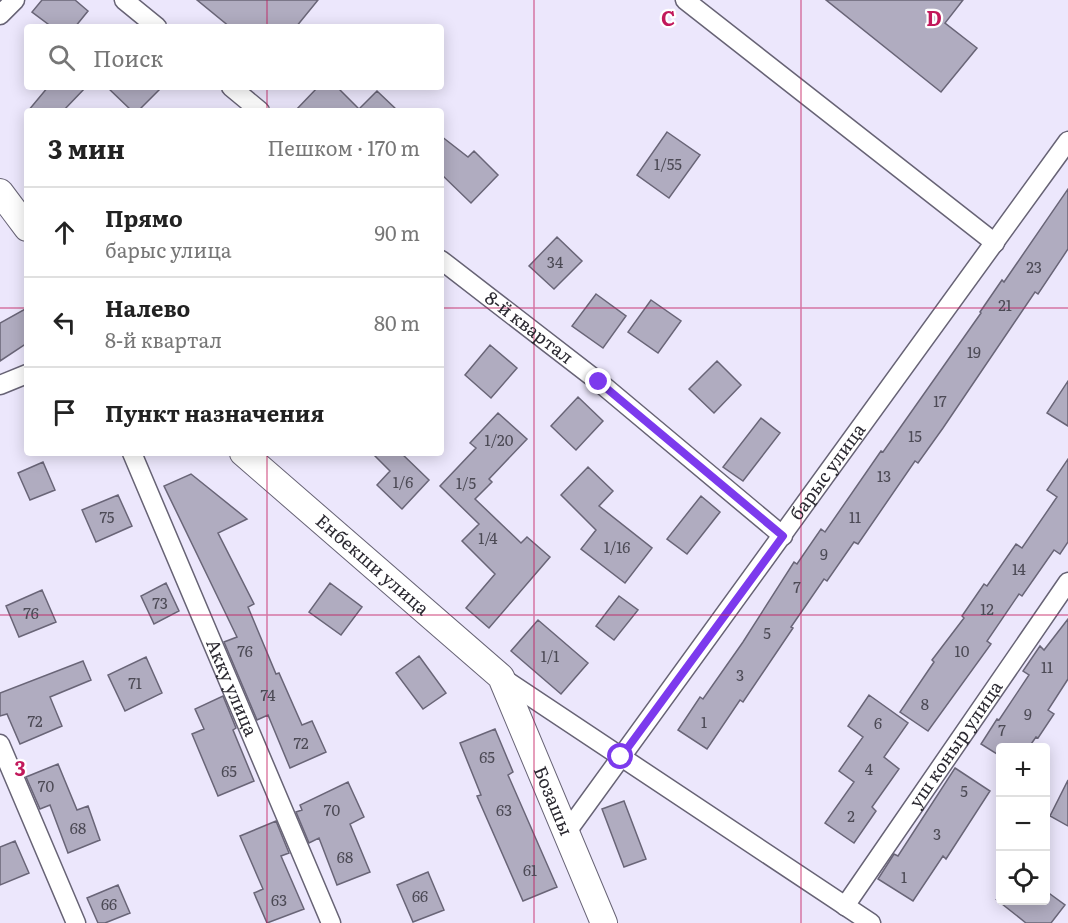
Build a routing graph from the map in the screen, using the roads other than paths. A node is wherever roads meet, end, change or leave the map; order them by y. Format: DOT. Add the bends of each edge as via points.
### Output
graph roads {
  1 [pos="15,0"];
  2 [pos="124,0"];
  3 [pos="685,0"];
  4 [pos="0,15"];
  5 [pos="153,24"];
  6 [pos="235,90"];
  7 [pos="256,108"];
  8 [pos="1068,141"];
  9 [pos="0,192"];
  10 [pos="24,224"];
  11 [pos="995,243"];
  12 [pos="444,262"];
  13 [pos="24,375"];
  14 [pos="0,385"];
  15 [pos="133,456"];
  16 [pos="246,456"];
  17 [pos="783,536"];
  18 [pos="1068,582"];
  19 [pos="501,677"];
  20 [pos="0,744"];
  21 [pos="621,757"];
  22 [pos="566,833"];
  23 [pos="845,906"];
  24 [pos="76,923"];
  25 [pos="331,923"];
  26 [pos="604,923"];
  27 [pos="871,923"];
  1 -- 4 [label="street"];
  2 -- 5 [label="street"];
  3 -- 11 [label="street"];
  6 -- 7 [label="street"];
  8 -- 11 [label="street, барыс улица"];
  9 -- 10 [label="street"];
  11 -- 17 [label="street, барыс улица"];
  12 -- 17 [label="street, 8-й квартал" via="599,382"];
  13 -- 14 [label="street"];
  15 -- 25 [label="street, Акку улица"];
  16 -- 19 [label="street, Енбекши улица"];
  17 -- 21 [label="street, барыс улица"];
  18 -- 23 [label="street, уш коныр улица"];
  19 -- 21 [label="street"];
  19 -- 22 [label="street, Бозашы"];
  20 -- 24 [label="street"];
  21 -- 22 [label="street, барыс улица"];
  21 -- 23 [label="street"];
  22 -- 26 [label="street, Бозашы"];
  23 -- 27 [label="street"];
}
